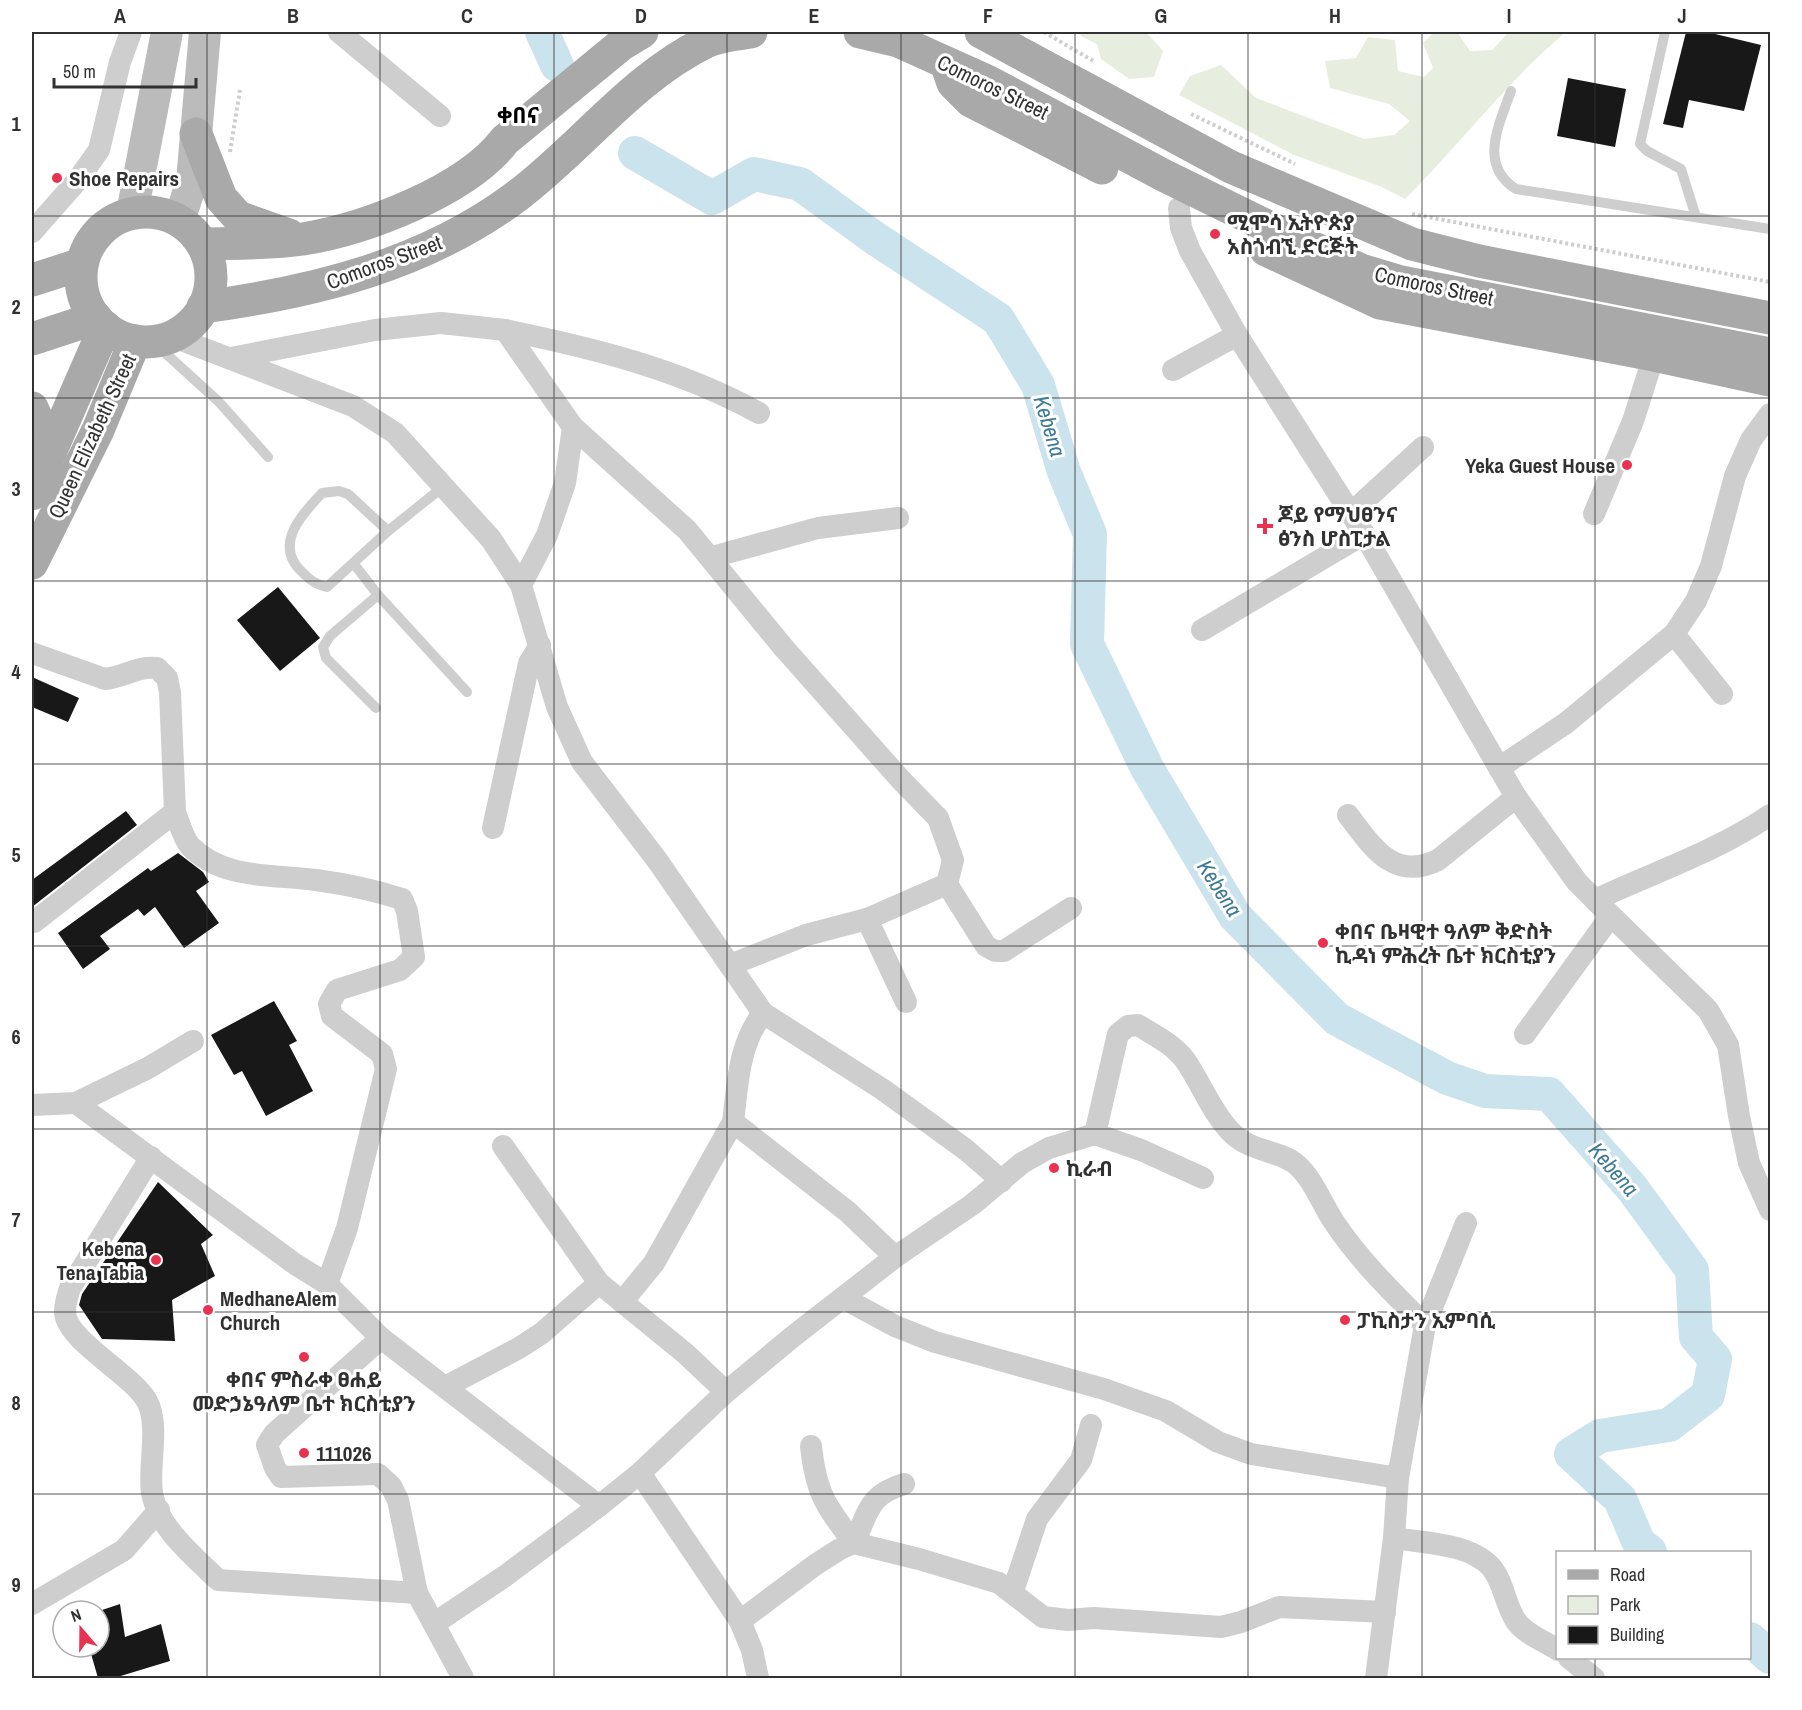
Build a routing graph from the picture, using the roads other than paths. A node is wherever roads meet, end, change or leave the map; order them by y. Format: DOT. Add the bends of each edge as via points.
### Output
graph roads {
  1 [pos="131,32"];
  2 [pos="167,32"];
  3 [pos="205,32"];
  4 [pos="339,32"];
  5 [pos="751,32"];
  6 [pos="860,32"];
  7 [pos="981,32"];
  8 [pos="1665,32"];
  9 [pos="632,38"];
  10 [pos="946,63"];
  11 [pos="1511,91"];
  12 [pos="440,116"];
  13 [pos="196,134"];
  14 [pos="1179,208"];
  15 [pos="132,213"];
  16 [pos="1696,218"];
  17 [pos="179,221"];
  18 [pos="1770,229"];
  19 [pos="32,232"];
  20 [pos="302,239"];
  21 [pos="203,244"];
  22 [pos="82,264"];
  23 [pos="32,280"];
  24 [pos="203,307"];
  25 [pos="1770,318"];
  26 [pos="101,323"];
  27 [pos="504,330"];
  28 [pos="1237,335"];
  29 [pos="32,339"];
  30 [pos="153,339"];
  31 [pos="1770,354"];
  32 [pos="1654,355"];
  33 [pos="231,358"];
  34 [pos="1173,370"];
  35 [pos="1770,380"];
  36 [pos="32,408"];
  37 [pos="759,413"];
  38 [pos="1770,414"];
  39 [pos="573,427"];
  40 [pos="1423,447"];
  41 [pos="51,452"];
  42 [pos="268,457"];
  43 [pos="444,486"];
  44 [pos="32,494"];
  45 [pos="1351,513"];
  46 [pos="1593,514"];
  47 [pos="898,518"];
  48 [pos="388,531"];
  49 [pos="1364,534"];
  50 [pos="712,557"];
  51 [pos="32,563"];
  52 [pos="354,564"];
  53 [pos="521,585"];
  54 [pos="378,595"];
  55 [pos="1202,630"];
  56 [pos="1674,634"];
  57 [pos="540,645"];
  58 [pos="32,653"];
  59 [pos="467,692"];
  60 [pos="1722,694"];
  61 [pos="376,708"];
  62 [pos="1499,768"];
  63 [pos="1516,797"];
  64 [pos="175,812"];
  65 [pos="1348,815"];
  66 [pos="1770,815"];
  67 [pos="493,828"];
  68 [pos="947,884"];
  69 [pos="1595,900"];
  70 [pos="1071,908"];
  71 [pos="1610,917"];
  72 [pos="867,919"];
  73 [pos="34,922"];
  74 [pos="730,965"];
  75 [pos="906,1002"];
  76 [pos="763,1013"];
  77 [pos="1525,1034"];
  78 [pos="194,1041"];
  79 [pos="76,1103"];
  80 [pos="32,1105"];
  81 [pos="733,1122"];
  82 [pos="1095,1134"];
  83 [pos="503,1146"];
  84 [pos="151,1157"];
  85 [pos="1203,1178"];
  86 [pos="1002,1181"];
  87 [pos="1770,1210"];
  88 [pos="1466,1223"];
  89 [pos="895,1257"];
  90 [pos="599,1283"];
  91 [pos="327,1284"];
  92 [pos="843,1298"];
  93 [pos="622,1302"];
  94 [pos="1425,1325"];
  95 [pos="381,1338"];
  96 [pos="445,1387"];
  97 [pos="726,1392"];
  98 [pos="1091,1425"];
  99 [pos="811,1446"];
  100 [pos="640,1473"];
  101 [pos="1398,1478"];
  102 [pos="904,1484"];
  103 [pos="599,1506"];
  104 [pos="159,1510"];
  105 [pos="1394,1538"];
  106 [pos="855,1544"];
  107 [pos="1013,1591"];
  108 [pos="417,1593"];
  109 [pos="32,1604"];
  110 [pos="1385,1612"];
  111 [pos="740,1621"];
  112 [pos="435,1623"];
  113 [pos="1556,1649"];
  114 [pos="1570,1659"];
  115 [pos="463,1678"];
  116 [pos="758,1678"];
  117 [pos="1376,1678"];
  118 [pos="1594,1678"];
  1 -- 19 [label="street" via="99,150"];
  2 -- 15 [label="main road"];
  3 -- 13 [label="main road"];
  4 -- 12 [label="street"];
  5 -- 24 [label="main road, Comoros Street" via="708,41 658,71 518,195 466,231 402,261 323,285"];
  6 -- 10 [label="main road, Comoros Street" via="898,41"];
  7 -- 25 [label="main road, Comoros Street" via="1231,167 1412,244"];
  8 -- 16 [label="lane" via="1640,144 1681,169"];
  9 -- 20 [label="main road, Comoros Street" via="505,140 494,155 444,188 393,213 342,231"];
  10 -- 14 [label="main road" via="954,83 971,101"];
  10 -- 31 [label="main road, Comoros Street" via="1361,270 1430,288"];
  11 -- 16 [label="lane" via="1498,128 1493,161 1503,181 1516,189"];
  13 -- 17 [label="main road" via="192,181"];
  13 -- 20 [label="main road" via="221,198 238,217"];
  14 -- 28 [label="street" via="1181,228 1190,251"];
  14 -- 32 [label="main road" via="1380,303"];
  15 -- 17 [label="main road" via="148,212"];
  15 -- 22 [label="main road" via="101,230"];
  16 -- 18 [label="lane"];
  17 -- 21 [label="main road"];
  20 -- 21 [label="main road, Comoros Street"];
  21 -- 24 [label="main road" via="210,265 211,287"];
  22 -- 23 [label="main road"];
  22 -- 26 [label="main road" via="86,302"];
  24 -- 30 [label="main road" via="190,325"];
  26 -- 29 [label="main road"];
  26 -- 30 [label="main road" via="119,336"];
  26 -- 41 [label="main road, Queen Elizabeth Street"];
  27 -- 33 [label="street" via="441,323 375,330"];
  27 -- 37 [label="street" via="635,361 718,391"];
  27 -- 39 [label="street"];
  28 -- 34 [label="street"];
  28 -- 45 [label="street"];
  30 -- 33 [label="street"];
  30 -- 42 [label="lane" via="219,402"];
  30 -- 51 [label="main road, Queen Elizabeth Street" via="98,430"];
  32 -- 35 [label="main road"];
  32 -- 46 [label="street" via="1633,421"];
  33 -- 43 [label="street" via="375,418 395,433"];
  36 -- 41 [label="main road"];
  38 -- 56 [label="street" via="1751,440 1735,476 1711,566 1696,601"];
  39 -- 50 [label="street"];
  39 -- 53 [label="street" via="566,483 547,535"];
  40 -- 45 [label="street"];
  41 -- 44 [label="main road, Queen Elizabeth Street"];
  43 -- 48 [label="lane"];
  43 -- 53 [label="street" via="491,539"];
  45 -- 49 [label="street"];
  47 -- 50 [label="street" via="818,528"];
  48 -- 52 [label="lane"];
  48 -- 52 [label="lane" via="348,494 339,490 322,493 293,529 289,548 296,566 313,583 327,587"];
  49 -- 55 [label="street"];
  49 -- 62 [label="street"];
  50 -- 68 [label="street" via="783,647 938,818 953,860"];
  52 -- 54 [label="lane"];
  53 -- 57 [label="street"];
  54 -- 59 [label="lane"];
  54 -- 61 [label="lane" via="330,636 323,647 326,658"];
  56 -- 60 [label="street"];
  56 -- 62 [label="street" via="1566,723"];
  57 -- 67 [label="street" via="529,663"];
  57 -- 74 [label="street" via="557,707 582,762"];
  58 -- 64 [label="street" via="105,679 140,666 157,668 167,678"];
  62 -- 63 [label="street"];
  63 -- 65 [label="street" via="1438,860 1409,868 1376,851"];
  63 -- 69 [label="street"];
  64 -- 73 [label="street"];
  64 -- 91 [label="street" via="189,845 217,865 254,875 315,880 383,893 402,899 407,911 414,957 400,970 337,990 329,1004 332,1016 382,1054 386,1069 352,1208"];
  66 -- 69 [label="street" via="1722,845"];
  68 -- 70 [label="street" via="986,946 995,951 1004,951"];
  68 -- 72 [label="street"];
  69 -- 71 [label="street"];
  71 -- 77 [label="street"];
  71 -- 87 [label="street" via="1708,1010 1721,1029 1728,1045 1749,1163"];
  72 -- 74 [label="street" via="807,935"];
  72 -- 75 [label="street"];
  74 -- 76 [label="street"];
  76 -- 81 [label="street" via="750,1030 740,1059"];
  76 -- 86 [label="street" via="882,1089"];
  78 -- 79 [label="street"];
  79 -- 80 [label="street"];
  79 -- 84 [label="street"];
  81 -- 89 [label="street" via="848,1212"];
  81 -- 93 [label="street" via="654,1263"];
  82 -- 85 [label="street"];
  82 -- 86 [label="street" via="1049,1149 1022,1163"];
  82 -- 94 [label="street" via="1118,1034 1128,1026 1138,1025 1174,1048 1185,1060 1230,1131 1249,1147 1295,1163 1306,1174 1368,1269"];
  83 -- 90 [label="street"];
  84 -- 91 [label="street"];
  84 -- 104 [label="street" via="70,1288 65,1312 71,1329 139,1389 148,1403 152,1418 152,1494"];
  86 -- 89 [label="street"];
  88 -- 94 [label="street"];
  89 -- 92 [label="street"];
  90 -- 93 [label="street"];
  90 -- 96 [label="street" via="542,1333"];
  91 -- 95 [label="street"];
  92 -- 97 [label="street"];
  92 -- 101 [label="street" via="935,1342 1104,1389 1166,1412 1218,1442 1251,1454"];
  93 -- 97 [label="street"];
  94 -- 101 [label="street"];
  95 -- 96 [label="street"];
  95 -- 108 [label="street" via="274,1434 267,1445 281,1477 378,1474 391,1486 398,1500"];
  96 -- 103 [label="street"];
  97 -- 100 [label="street"];
  98 -- 107 [label="street" via="1081,1460 1037,1519"];
  99 -- 106 [label="street" via="814,1479 821,1497"];
  100 -- 103 [label="street"];
  100 -- 111 [label="street"];
  101 -- 105 [label="street"];
  102 -- 106 [label="street" via="883,1490 873,1501"];
  103 -- 112 [label="street"];
  104 -- 108 [label="street" via="164,1522 218,1580"];
  104 -- 109 [label="street" via="124,1550"];
  105 -- 110 [label="street"];
  105 -- 113 [label="street" via="1476,1555 1491,1567 1515,1620"];
  106 -- 107 [label="street" via="919,1559 999,1583"];
  106 -- 111 [label="street" via="815,1565"];
  107 -- 110 [label="street" via="1043,1617 1068,1620 1094,1618 1221,1627 1279,1607"];
  108 -- 112 [label="street"];
  110 -- 117 [label="street"];
  111 -- 116 [label="street"];
  112 -- 115 [label="street"];
  114 -- 118 [label="street"];
}
